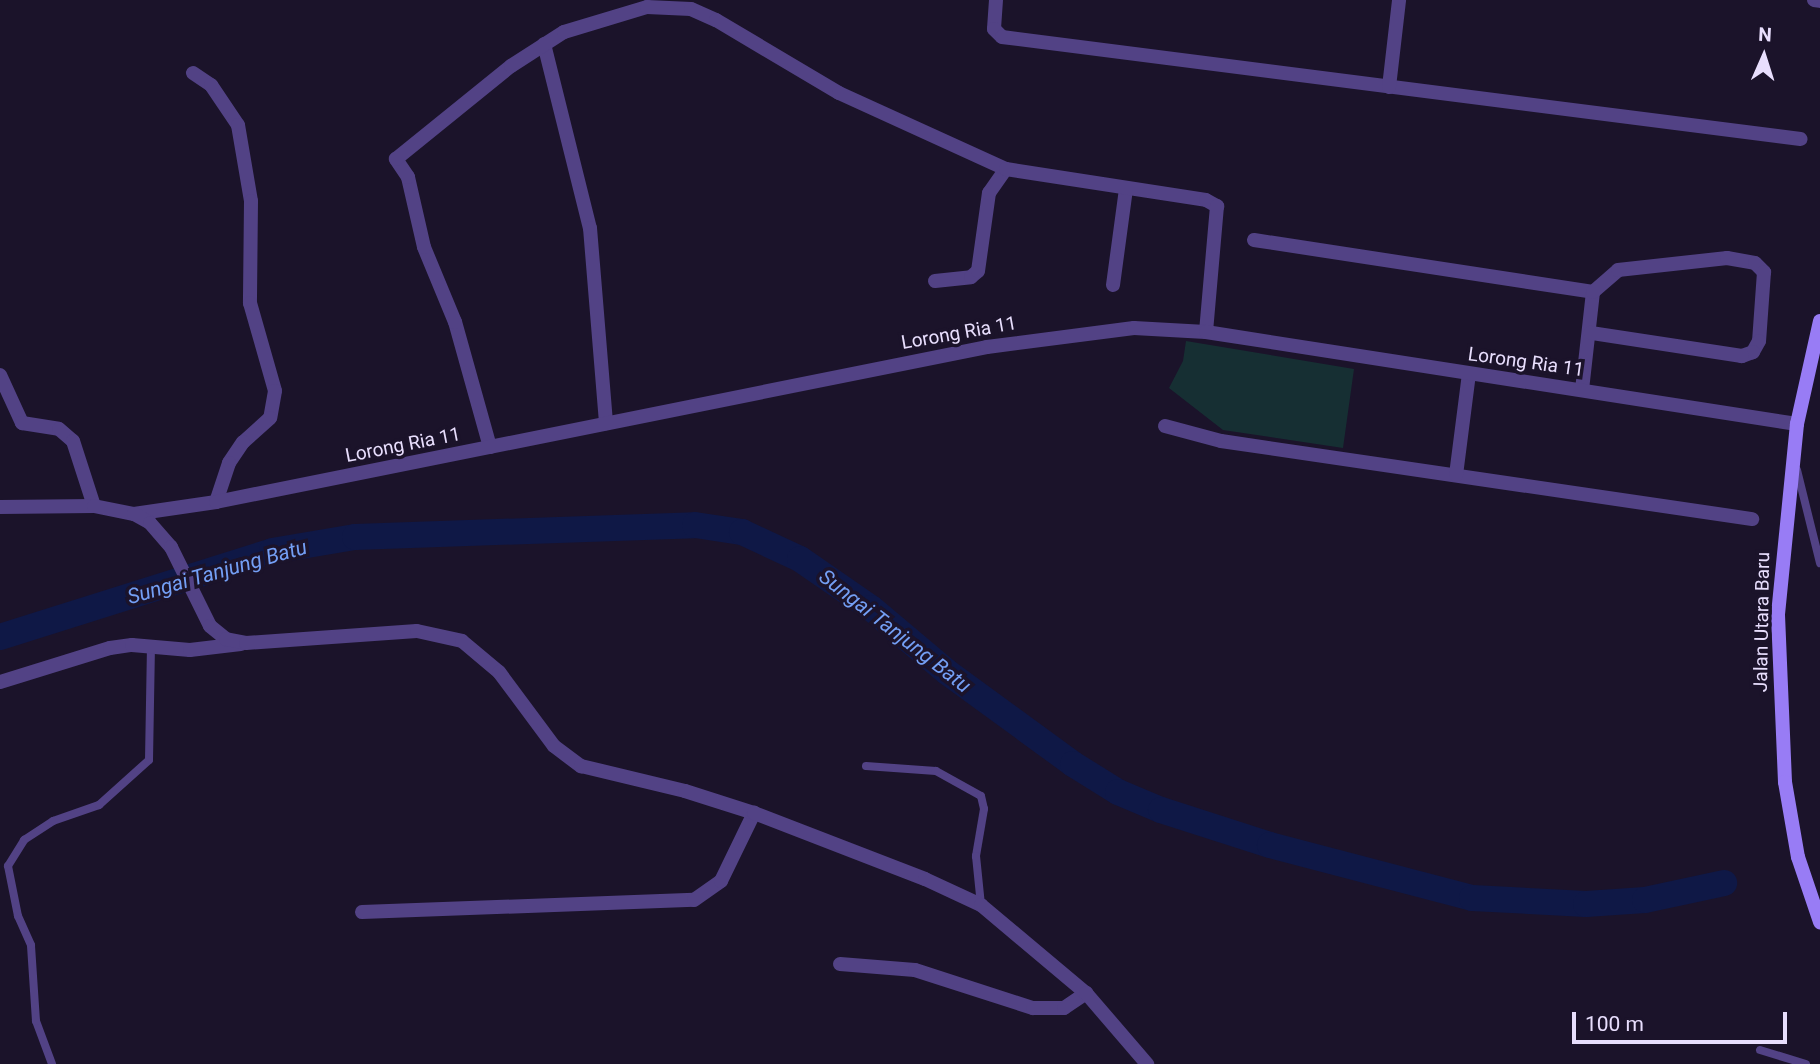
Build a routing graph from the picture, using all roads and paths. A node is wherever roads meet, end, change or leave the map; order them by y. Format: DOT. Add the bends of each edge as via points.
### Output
graph roads {
  1 [pos="996,0"];
  2 [pos="1399,0"];
  3 [pos="1814,0"];
  4 [pos="1820,1"];
  5 [pos="544,44"];
  6 [pos="192,73"];
  7 [pos="1389,87"];
  8 [pos="1801,139"];
  9 [pos="1006,169"];
  10 [pos="1126,189"];
  11 [pos="1254,240"];
  12 [pos="935,282"];
  13 [pos="1113,285"];
  14 [pos="1593,292"];
  15 [pos="1820,321"];
  16 [pos="1206,332"];
  17 [pos="1591,333"];
  18 [pos="1469,374"];
  19 [pos="0,375"];
  20 [pos="1582,390"];
  21 [pos="606,423"];
  22 [pos="1797,424"];
  23 [pos="1164,426"];
  24 [pos="489,447"];
  25 [pos="1793,457"];
  26 [pos="1456,475"];
  27 [pos="216,502"];
  28 [pos="94,506"];
  29 [pos="0,507"];
  30 [pos="134,514"];
  31 [pos="1752,519"];
  32 [pos="1820,563"];
  33 [pos="246,643"];
  34 [pos="151,646"];
  35 [pos="0,682"];
  36 [pos="866,766"];
  37 [pos="754,813"];
  38 [pos="981,905"];
  39 [pos="362,912"];
  40 [pos="1820,922"];
  41 [pos="840,964"];
  42 [pos="1086,993"];
  43 [pos="1760,1050"];
  44 [pos="52,1064"];
  45 [pos="1147,1064"];
  46 [pos="1806,1064"];
  1 -- 7 [label="street" via="994,29 1002,37"];
  2 -- 7 [label="street"];
  3 -- 4 [label="street"];
  5 -- 9 [label="street" via="564,32 621,13 647,7 691,9 851,99"];
  5 -- 21 [label="street" via="590,228"];
  5 -- 24 [label="street" via="396,159 408,177 424,247 455,322"];
  6 -- 27 [label="street" via="211,85 238,125 251,201 250,303 275,391 270,418 243,442 229,463"];
  7 -- 8 [label="street"];
  9 -- 10 [label="street"];
  9 -- 12 [label="street" via="989,193 978,271 971,277"];
  10 -- 13 [label="street"];
  10 -- 16 [label="street" via="1206,200 1217,206"];
  11 -- 14 [label="street"];
  14 -- 17 [label="street"];
  14 -- 17 [label="street" via="1618,270 1631,266 1727,258 1755,263 1764,272 1765,284 1759,341 1753,352 1742,356"];
  15 -- 22 [label="main road, Jalan Utara Baru"];
  16 -- 18 [label="street, Lorong Ria 11"];
  16 -- 21 [label="street, Lorong Ria 11" via="1080,331"];
  17 -- 20 [label="street"];
  18 -- 20 [label="street, Lorong Ria 11"];
  18 -- 26 [label="street"];
  19 -- 28 [label="street" via="22,423 68,434"];
  20 -- 22 [label="street, Lorong Ria 11"];
  21 -- 24 [label="street, Lorong Ria 11"];
  22 -- 25 [label="main road, Jalan Utara Baru"];
  23 -- 26 [label="street" via="1221,441"];
  24 -- 27 [label="street, Lorong Ria 11"];
  25 -- 32 [label="lane"];
  25 -- 40 [label="main road, Jalan Utara Baru" via="1778,615 1781,717 1785,782 1798,856"];
  26 -- 31 [label="street"];
  27 -- 30 [label="street, Lorong Ria 11"];
  28 -- 29 [label="street"];
  28 -- 30 [label="street"];
  30 -- 33 [label="street" via="161,533 217,635"];
  33 -- 34 [label="street" via="190,650"];
  33 -- 37 [label="street" via="417,631 462,641 499,672 554,746 581,766"];
  34 -- 35 [label="street" via="98,651"];
  34 -- 44 [label="lane" via="149,760 99,805 53,821 24,840 8,866 18,916 31,945 36,1021"];
  36 -- 38 [label="lane" via="936,771 981,796 984,809 976,856"];
  37 -- 38 [label="street"];
  37 -- 39 [label="street" via="721,881 694,900"];
  38 -- 42 [label="street"];
  41 -- 42 [label="street" via="915,970 1033,1008 1064,1008"];
  42 -- 45 [label="street"];
  43 -- 46 [label="lane"];
}
